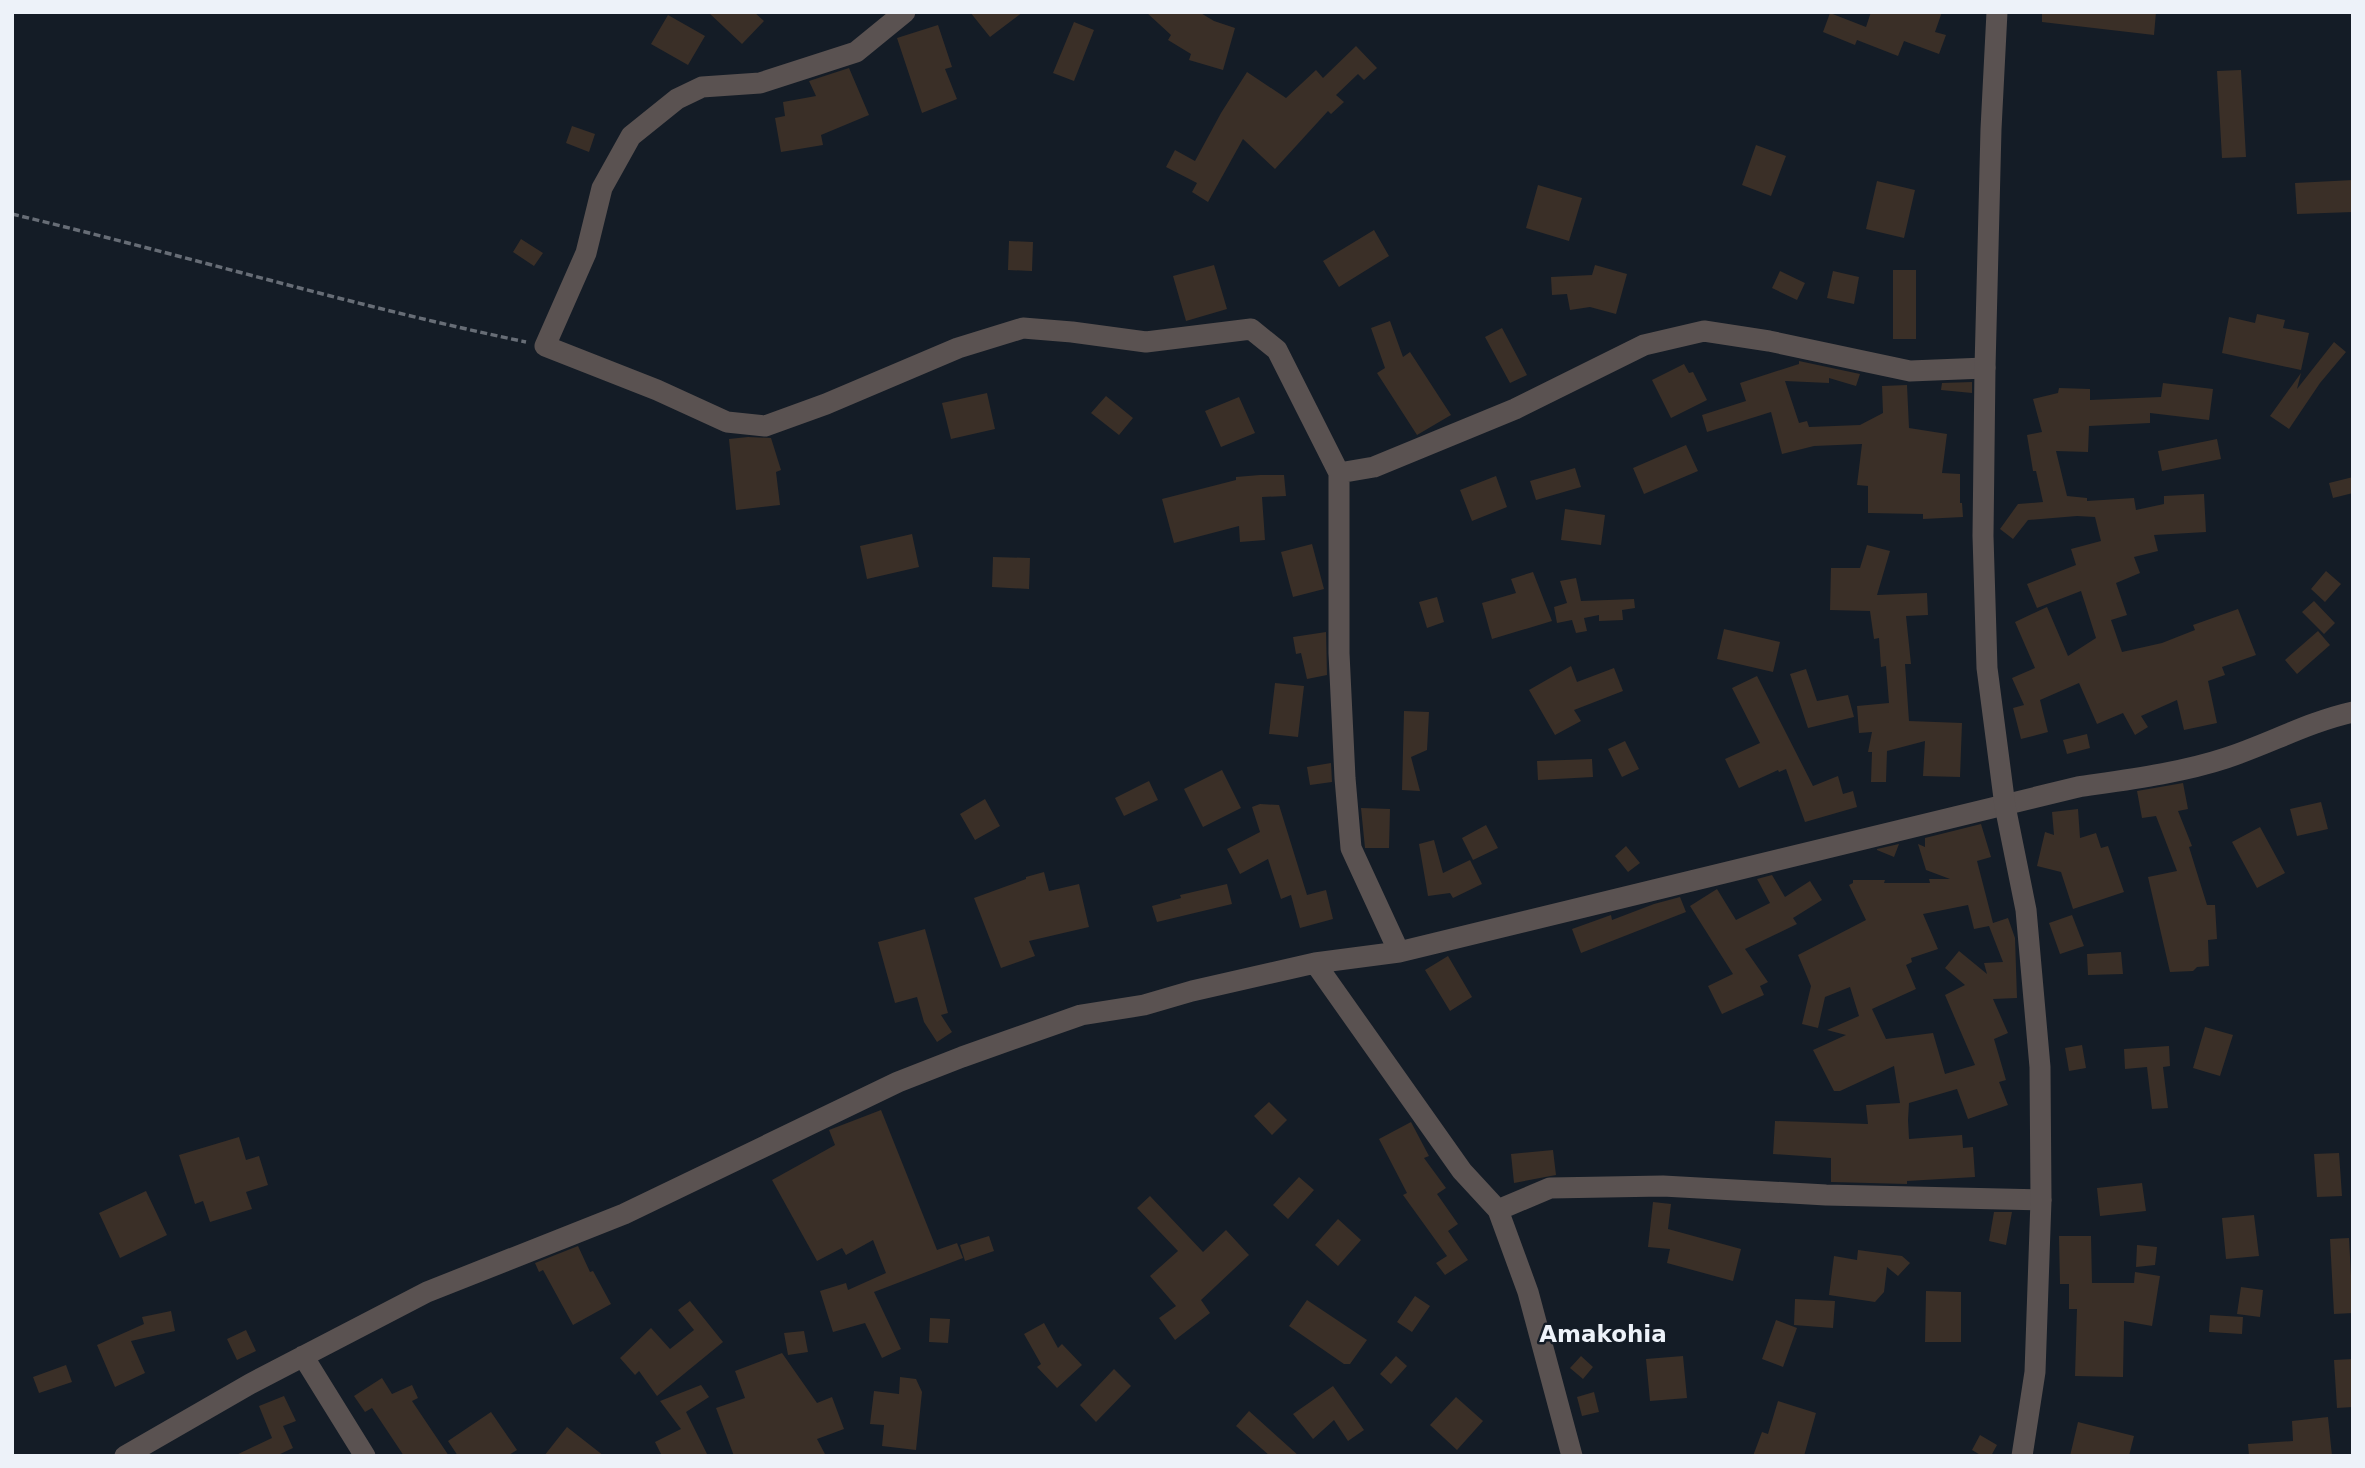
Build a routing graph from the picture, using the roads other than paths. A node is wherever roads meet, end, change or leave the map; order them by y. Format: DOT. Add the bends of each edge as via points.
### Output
graph roads {
  1 [pos="905,12"];
  2 [pos="1997,12"];
  3 [pos="1984,368"];
  4 [pos="1339,472"];
  5 [pos="2353,712"];
  6 [pos="2005,806"];
  7 [pos="1399,952"];
  8 [pos="1315,963"];
  9 [pos="2040,1200"];
  10 [pos="1498,1210"];
  11 [pos="303,1356"];
  12 [pos="125,1456"];
  13 [pos="365,1456"];
  14 [pos="1572,1456"];
  15 [pos="2022,1456"];
  1 -- 4 [label="street" via="856,52 760,83 702,87 677,99 631,136 602,188 586,253 545,346 726,422 765,426 958,348 1023,328 1146,342 1251,329 1277,350"];
  2 -- 3 [label="street"];
  3 -- 4 [label="street" via="1910,371 1704,331 1644,345 1502,414 1374,467"];
  3 -- 6 [label="street" via="1987,668"];
  4 -- 7 [label="street" via="1339,653 1351,848"];
  5 -- 6 [label="street" via="2225,759"];
  6 -- 7 [label="street"];
  6 -- 9 [label="street" via="2026,910 2036,1015"];
  7 -- 8 [label="street"];
  8 -- 10 [label="street" via="1462,1171"];
  8 -- 11 [label="street" via="1144,1005 1081,1015 962,1057 886,1087 624,1214 427,1292"];
  9 -- 10 [label="street" via="1651,1186 1550,1188"];
  9 -- 15 [label="street" via="2035,1372"];
  10 -- 14 [label="street" via="1528,1292"];
  11 -- 12 [label="street"];
  11 -- 13 [label="street"];
}
